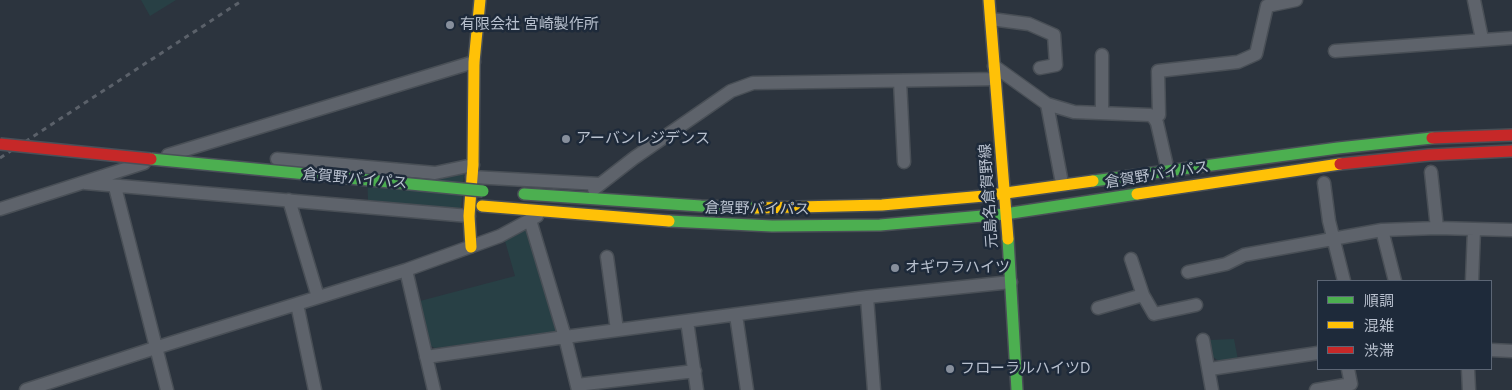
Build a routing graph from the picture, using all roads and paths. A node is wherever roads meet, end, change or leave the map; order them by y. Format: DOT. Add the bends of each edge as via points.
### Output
graph roads {
  1 [pos="480,0"];
  2 [pos="989,0"];
  3 [pos="1296,0"];
  4 [pos="1474,0"];
  5 [pos="991,19"];
  6 [pos="1512,38"];
  7 [pos="1482,39"];
  8 [pos="1335,51"];
  9 [pos="1102,55"];
  10 [pos="474,62"];
  11 [pos="994,66"];
  12 [pos="1040,68"];
  13 [pos="995,79"];
  14 [pos="900,81"];
  15 [pos="1047,104"];
  16 [pos="1102,113"];
  17 [pos="1154,118"];
  18 [pos="1512,135"];
  19 [pos="0,144"];
  20 [pos="1512,151"];
  21 [pos="277,159"];
  22 [pos="904,162"];
  23 [pos="88,168"];
  24 [pos="472,171"];
  25 [pos="1168,171"];
  26 [pos="1430,172"];
  27 [pos="148,174"];
  28 [pos="1062,178"];
  29 [pos="80,183"];
  30 [pos="1324,183"];
  31 [pos="597,186"];
  32 [pos="115,187"];
  33 [pos="620,187"];
  34 [pos="488,191"];
  35 [pos="512,193"];
  36 [pos="1004,194"];
  37 [pos="756,196"];
  38 [pos="289,200"];
  39 [pos="452,203"];
  40 [pos="774,208"];
  41 [pos="0,209"];
  42 [pos="1005,214"];
  43 [pos="469,216"];
  44 [pos="534,218"];
  45 [pos="772,226"];
  46 [pos="597,227"];
  47 [pos="1437,228"];
  48 [pos="1474,228"];
  49 [pos="1382,230"];
  50 [pos="1512,230"];
  51 [pos="746,238"];
  52 [pos="1333,238"];
  53 [pos="471,247"];
  54 [pos="607,257"];
  55 [pos="1132,259"];
  56 [pos="406,270"];
  57 [pos="1188,272"];
  58 [pos="1344,280"];
  59 [pos="1395,280"];
  60 [pos="1472,280"];
  61 [pos="1011,282"];
  62 [pos="1143,295"];
  63 [pos="318,297"];
  64 [pos="867,297"];
  65 [pos="297,304"];
  66 [pos="1196,305"];
  67 [pos="1098,308"];
  68 [pos="736,315"];
  69 [pos="687,321"];
  70 [pos="617,330"];
  71 [pos="565,337"];
  72 [pos="1203,340"];
  73 [pos="155,348"];
  74 [pos="1492,350"];
  75 [pos="1512,351"];
  76 [pos="1317,353"];
  77 [pos="426,357"];
  78 [pos="1210,369"];
  79 [pos="1348,370"];
  80 [pos="1468,370"];
  81 [pos="694,371"];
  82 [pos="578,388"];
  83 [pos="26,390"];
  84 [pos="167,390"];
  85 [pos="315,390"];
  86 [pos="434,390"];
  87 [pos="697,390"];
  88 [pos="747,390"];
  89 [pos="874,390"];
  90 [pos="1017,390"];
  91 [pos="1212,390"];
  92 [pos="1316,390"];
  93 [pos="1469,390"];
  1 -- 10 [label="main road"];
  2 -- 5 [label="main road, 元島名倉賀野線"];
  3 -- 17 [label="street" via="1267,6 1256,54 1238,62 1158,71 1159,116"];
  4 -- 7 [label="street"];
  5 -- 11 [label="main road, 元島名倉賀野線"];
  5 -- 12 [label="street" via="1030,24 1054,35 1056,65"];
  6 -- 7 [label="street"];
  7 -- 8 [label="street"];
  9 -- 16 [label="street"];
  10 -- 24 [label="main road"];
  10 -- 29 [label="street"];
  11 -- 13 [label="main road, 元島名倉賀野線"];
  11 -- 15 [label="street"];
  13 -- 14 [label="street"];
  13 -- 36 [label="main road, 元島名倉賀野線"];
  14 -- 22 [label="street"];
  14 -- 31 [label="street" via="782,86 753,83 731,91"];
  15 -- 16 [label="street" via="1074,112"];
  15 -- 28 [label="street"];
  16 -- 17 [label="street" via="1150,115"];
  17 -- 25 [label="street"];
  18 -- 25 [label="main road, 倉賀野バイパス" via="1428,138"];
  19 -- 34 [label="main road, 倉賀野バイパス, bridge"];
  20 -- 42 [label="main road, 倉賀野バイパス" via="1340,164"];
  21 -- 24 [label="street" via="435,173"];
  23 -- 27 [label="main road"];
  24 -- 31 [label="street"];
  24 -- 43 [label="main road"];
  25 -- 36 [label="main road, 倉賀野バイパス"];
  26 -- 47 [label="street"];
  29 -- 32 [label="street"];
  29 -- 41 [label="street"];
  30 -- 52 [label="street"];
  31 -- 33 [label="main road"];
  32 -- 38 [label="street"];
  32 -- 73 [label="street"];
  35 -- 40 [label="main road, 倉賀野バイパス" via="692,206"];
  36 -- 40 [label="main road, 倉賀野バイパス" via="882,205"];
  36 -- 42 [label="main road, 元島名倉賀野線"];
  37 -- 40 [label="main road"];
  38 -- 43 [label="street"];
  38 -- 63 [label="street"];
  39 -- 45 [label="main road, 倉賀野バイパス"];
  42 -- 45 [label="main road, 倉賀野バイパス" via="880,225"];
  42 -- 61 [label="main road, 元島名倉賀野線"];
  43 -- 53 [label="main road"];
  44 -- 46 [label="main road"];
  44 -- 53 [label="street"];
  44 -- 71 [label="street"];
  45 -- 51 [label="main road"];
  47 -- 48 [label="street"];
  47 -- 49 [label="street"];
  48 -- 50 [label="street"];
  48 -- 60 [label="street"];
  49 -- 52 [label="street"];
  49 -- 59 [label="street"];
  52 -- 57 [label="street" via="1244,255 1226,264"];
  52 -- 58 [label="street"];
  53 -- 56 [label="street"];
  54 -- 70 [label="street"];
  55 -- 62 [label="street"];
  56 -- 63 [label="street"];
  56 -- 77 [label="street"];
  61 -- 64 [label="street"];
  61 -- 90 [label="main road, 元島名倉賀野線"];
  62 -- 66 [label="street" via="1154,314"];
  62 -- 67 [label="street"];
  63 -- 65 [label="street"];
  64 -- 68 [label="street"];
  64 -- 89 [label="street"];
  65 -- 73 [label="street"];
  65 -- 85 [label="street"];
  68 -- 69 [label="street"];
  68 -- 88 [label="street"];
  69 -- 70 [label="street"];
  69 -- 81 [label="street"];
  70 -- 71 [label="street"];
  71 -- 77 [label="street"];
  71 -- 82 [label="street"];
  72 -- 78 [label="street"];
  73 -- 83 [label="street"];
  73 -- 84 [label="street"];
  74 -- 75 [label="street"];
  76 -- 78 [label="street"];
  77 -- 86 [label="street"];
  78 -- 91 [label="street"];
  79 -- 92 [label="street" via="1351,384"];
  80 -- 93 [label="street"];
  81 -- 82 [label="street"];
  81 -- 87 [label="street"];
}
